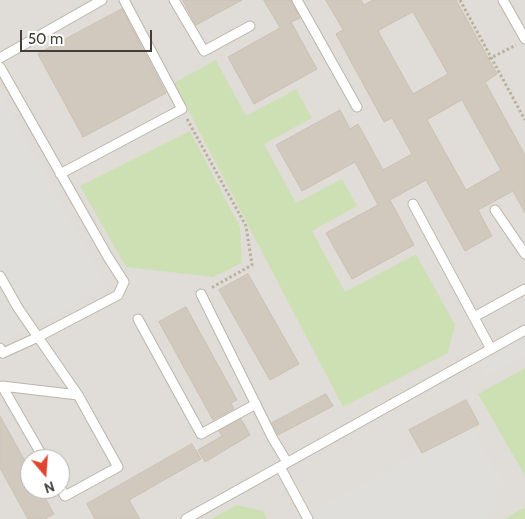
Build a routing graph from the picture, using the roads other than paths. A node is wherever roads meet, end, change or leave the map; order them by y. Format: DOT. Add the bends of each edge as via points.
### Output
graph roads {
  1 [pos="102,0"];
  2 [pos="124,0"];
  3 [pos="174,0"];
  4 [pos="297,0"];
  5 [pos="503,0"];
  6 [pos="250,26"];
  7 [pos="521,42"];
  8 [pos="0,58"];
  9 [pos="0,67"];
  10 [pos="357,107"];
  11 [pos="60,174"];
  12 [pos="413,204"];
  13 [pos="495,210"];
  14 [pos="525,254"];
  15 [pos="0,276"];
  16 [pos="525,289"];
  17 [pos="201,294"];
  18 [pos="474,317"];
  19 [pos="138,319"];
  20 [pos="525,330"];
  21 [pos="38,337"];
  22 [pos="0,348"];
  23 [pos="491,349"];
  24 [pos="78,395"];
  25 [pos="256,404"];
  26 [pos="38,449"];
  27 [pos="284,465"];
  28 [pos="70,494"];
  29 [pos="186,519"];
  30 [pos="308,519"];
  1 -- 8 [label="lane"];
  2 -- 11 [label="lane" via="182,109"];
  3 -- 6 [label="lane" via="204,51"];
  4 -- 10 [label="lane"];
  5 -- 7 [label="lane"];
  9 -- 11 [label="lane"];
  11 -- 21 [label="lane" via="124,282 118,295"];
  12 -- 18 [label="lane"];
  13 -- 14 [label="lane"];
  15 -- 21 [label="lane"];
  16 -- 18 [label="lane"];
  17 -- 25 [label="lane"];
  18 -- 23 [label="lane"];
  19 -- 25 [label="lane" via="201,434"];
  20 -- 23 [label="lane"];
  21 -- 22 [label="lane" via="3,353"];
  21 -- 24 [label="lane"];
  23 -- 27 [label="lane"];
  24 -- 26 [label="lane" via="2,386"];
  24 -- 28 [label="lane" via="118,467"];
  25 -- 27 [label="lane"];
  27 -- 29 [label="lane"];
  27 -- 30 [label="lane"];
}
